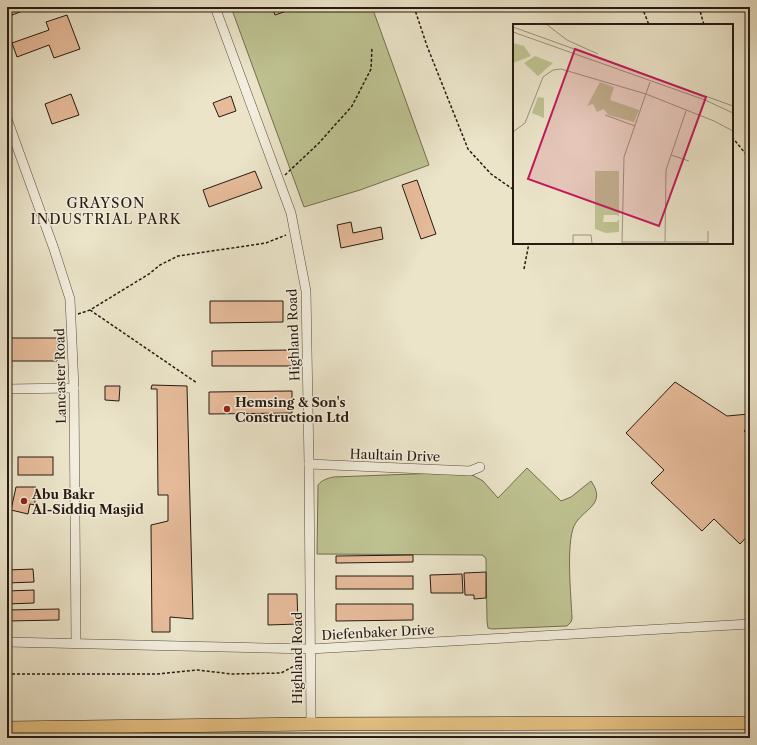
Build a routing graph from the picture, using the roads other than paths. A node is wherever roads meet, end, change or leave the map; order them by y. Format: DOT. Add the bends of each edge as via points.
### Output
graph roads {
  1 [pos="215,7"];
  2 [pos="7,119"];
  3 [pos="74,388"];
  4 [pos="7,389"];
  5 [pos="309,464"];
  6 [pos="480,467"];
  7 [pos="750,624"];
  8 [pos="7,642"];
  9 [pos="76,643"];
  10 [pos="310,649"];
  11 [pos="750,723"];
  12 [pos="311,724"];
  13 [pos="7,728"];
  1 -- 5 [label="street, Highland Road" via="291,213 306,291"];
  2 -- 3 [label="street, Lancaster Road" via="70,299"];
  3 -- 4 [label="street"];
  3 -- 9 [label="street, Lancaster Road"];
  5 -- 6 [label="street, Haultain Drive" via="470,471"];
  5 -- 10 [label="street, Highland Road"];
  7 -- 10 [label="street, Diefenbaker Drive"];
  8 -- 9 [label="street, Diefenbaker Drive"];
  9 -- 10 [label="street, Diefenbaker Drive"];
  10 -- 12 [label="street, Highland Road"];
  11 -- 12 [label="highway"];
  12 -- 13 [label="highway"];
}
